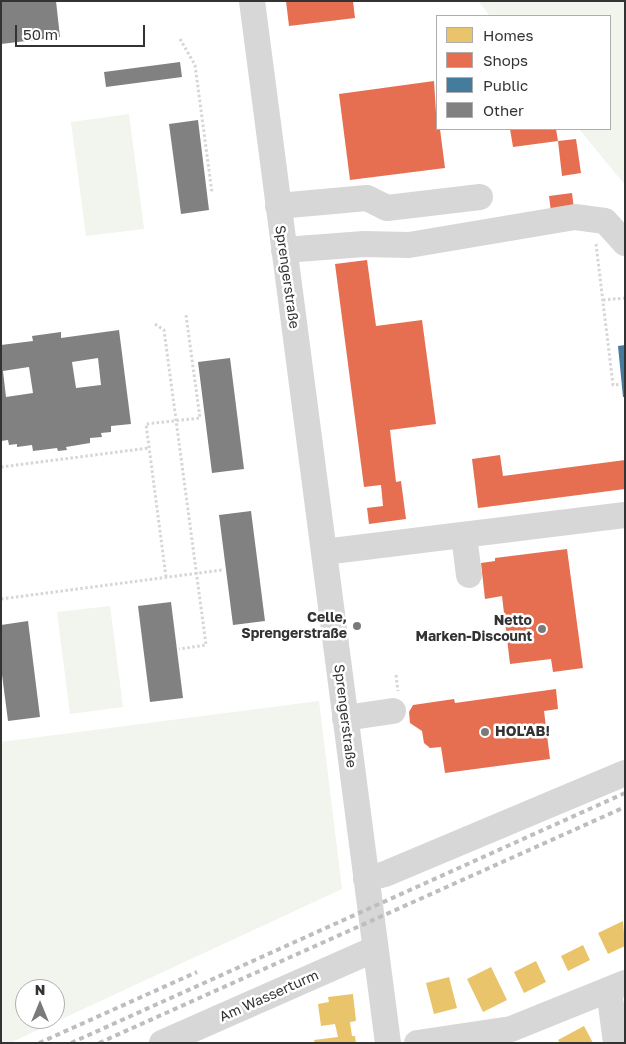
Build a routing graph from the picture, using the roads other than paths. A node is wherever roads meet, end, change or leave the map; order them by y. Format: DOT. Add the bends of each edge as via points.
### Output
graph roads {
  1 [pos="252,1"];
  2 [pos="480,197"];
  3 [pos="278,206"];
  4 [pos="625,243"];
  5 [pos="284,250"];
  6 [pos="625,515"];
  7 [pos="464,536"];
  8 [pos="324,552"];
  9 [pos="469,575"];
  10 [pos="393,712"];
  11 [pos="345,718"];
  12 [pos="625,773"];
  13 [pos="366,879"];
  14 [pos="376,949"];
  15 [pos="617,987"];
  16 [pos="162,1043"];
  17 [pos="388,1043"];
  18 [pos="417,1043"];
  19 [pos="616,1043"];
  1 -- 3 [label="street, Sprengerstraße"];
  2 -- 3 [label="street" via="387,208 367,198"];
  3 -- 5 [label="street, Sprengerstraße"];
  4 -- 5 [label="street" via="605,221 575,217 409,245 364,244"];
  5 -- 8 [label="street, Sprengerstraße"];
  6 -- 7 [label="street"];
  7 -- 8 [label="street"];
  7 -- 9 [label="street"];
  8 -- 11 [label="street, Sprengerstraße"];
  10 -- 11 [label="street"];
  11 -- 13 [label="street, Sprengerstraße"];
  12 -- 13 [label="street" via="385,874"];
  13 -- 14 [label="street, Sprengerstraße"];
  14 -- 16 [label="street, Am Wasserturm"];
  14 -- 17 [label="street, Sprengerstraße"];
  15 -- 18 [label="street" via="511,1029"];
  15 -- 19 [label="street"];
}
